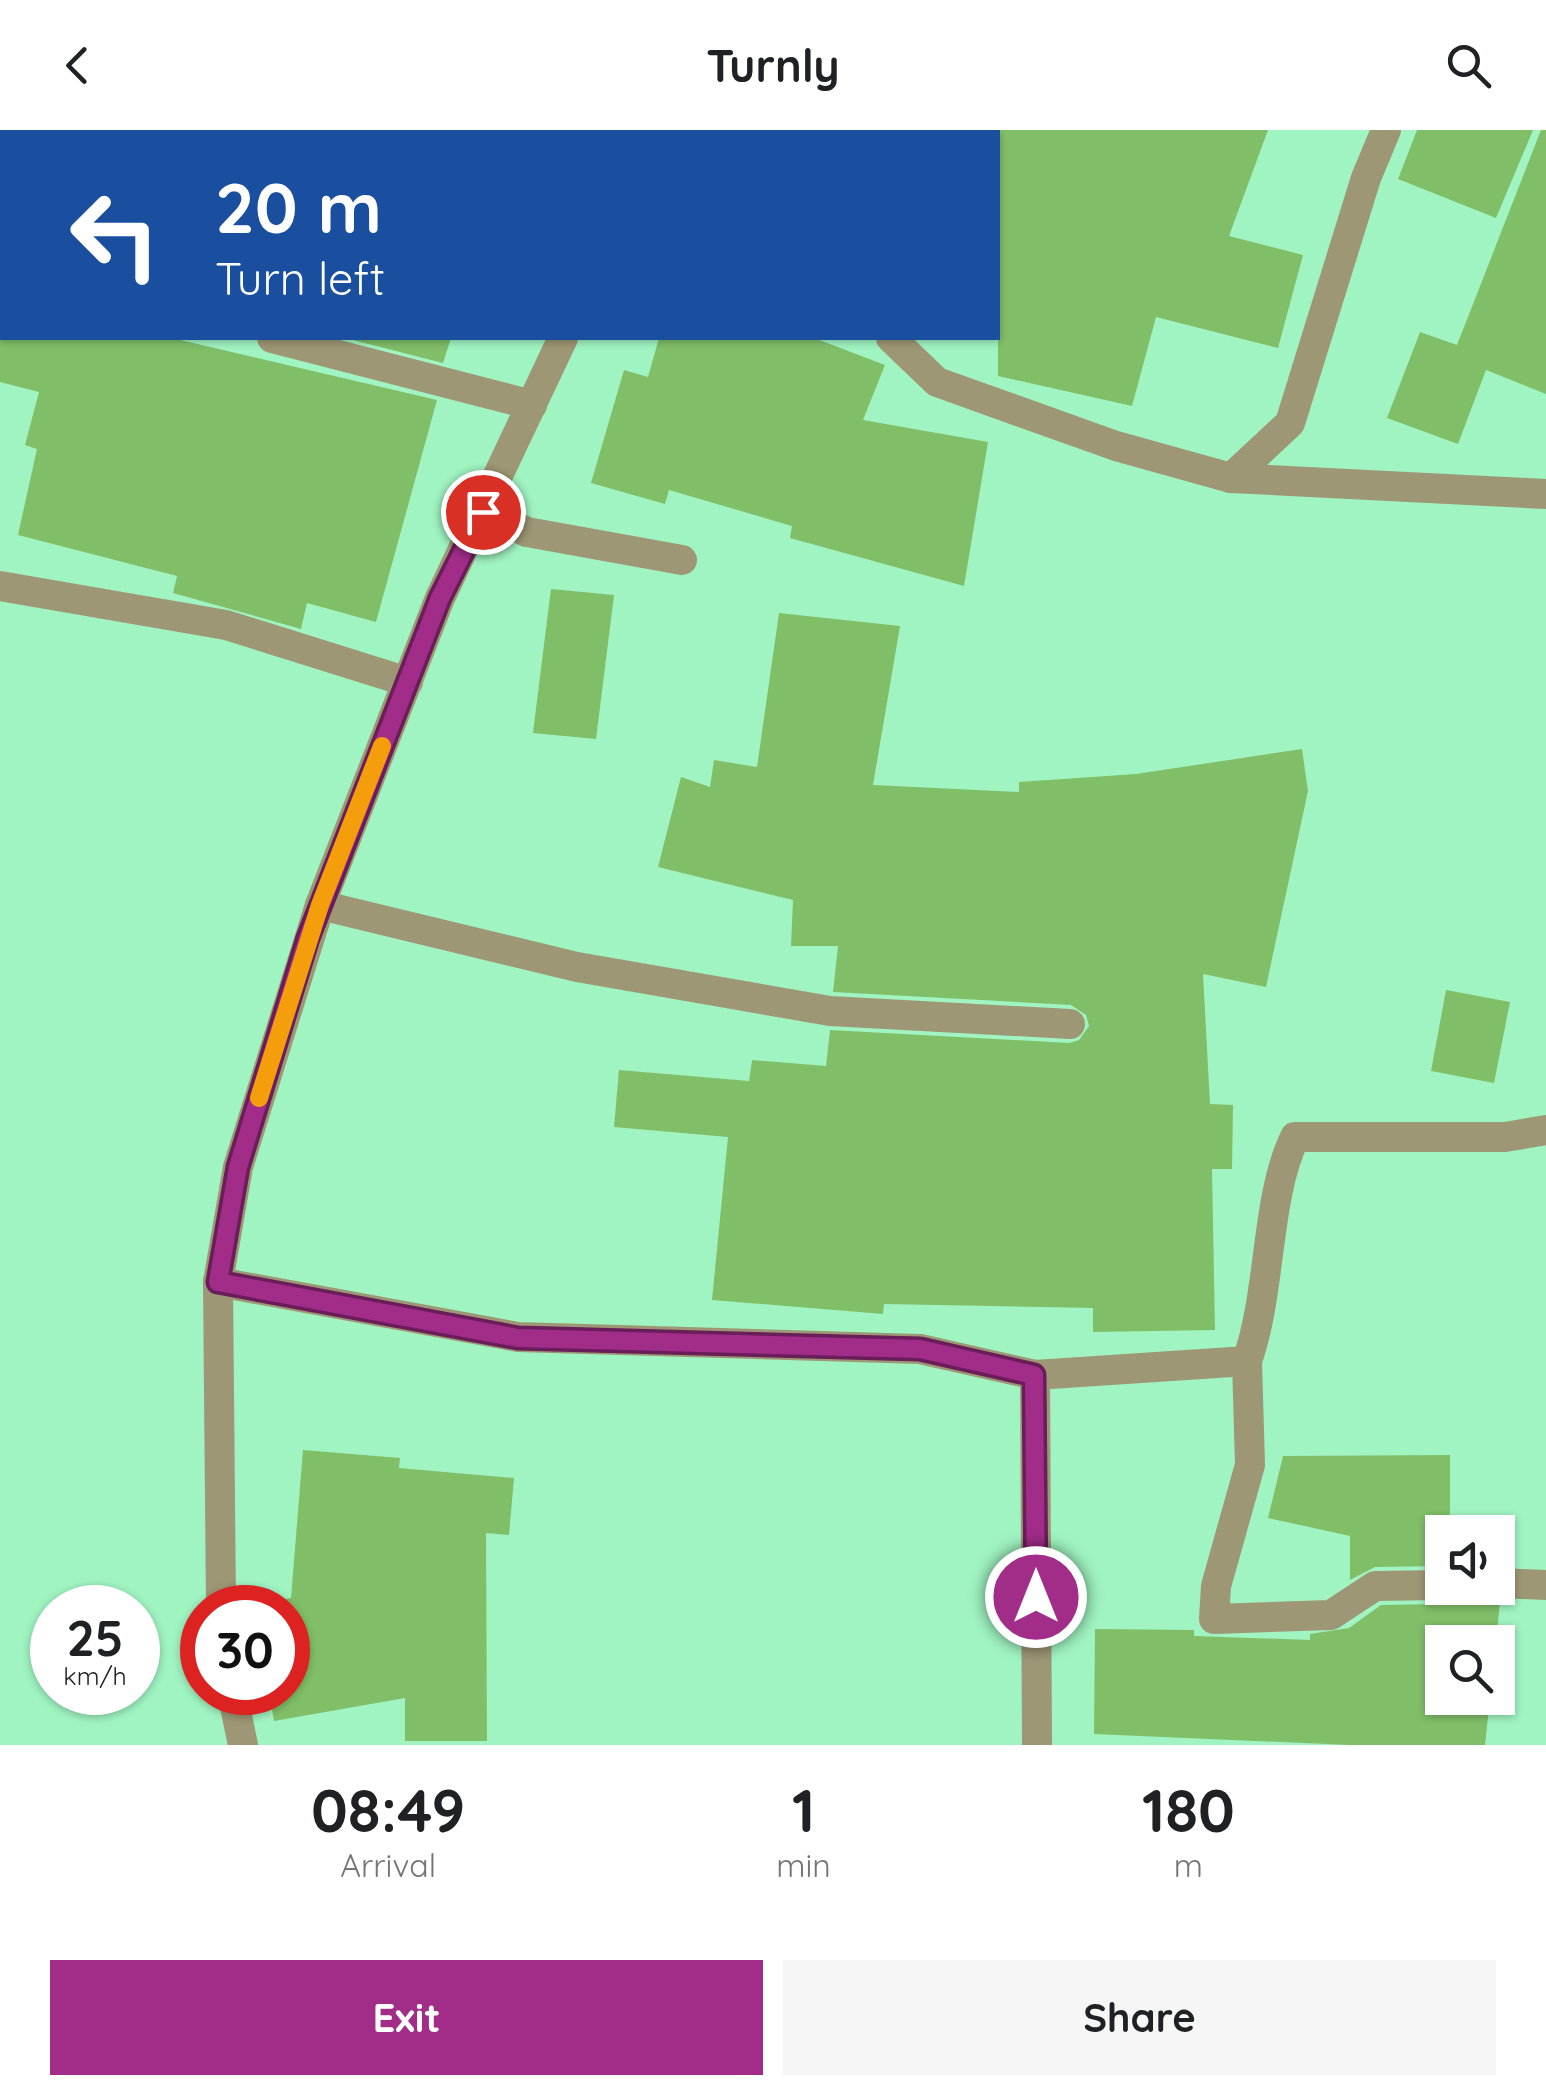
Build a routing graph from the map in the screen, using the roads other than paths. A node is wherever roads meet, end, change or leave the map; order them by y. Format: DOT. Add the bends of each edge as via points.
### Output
graph roads {
  1 [pos="1386,130"];
  2 [pos="280,340"];
  3 [pos="563,340"];
  4 [pos="893,340"];
  5 [pos="532,405"];
  6 [pos="1231,478"];
  7 [pos="1546,494"];
  8 [pos="483,512"];
  9 [pos="682,560"];
  10 [pos="0,586"];
  11 [pos="408,682"];
  12 [pos="320,905"];
  13 [pos="1070,1024"];
  14 [pos="1546,1130"];
  15 [pos="218,1282"];
  16 [pos="1247,1361"];
  17 [pos="1034,1375"];
  18 [pos="1515,1584"];
  19 [pos="1546,1584"];
  20 [pos="221,1585"];
  21 [pos="1425,1585"];
  22 [pos="236,1715"];
  23 [pos="242,1745"];
  24 [pos="1037,1745"];
  1 -- 6 [label="street" via="1290,422"];
  2 -- 5 [label="street"];
  3 -- 5 [label="street"];
  4 -- 6 [label="street" via="936,382 1116,446"];
  5 -- 8 [label="street"];
  6 -- 7 [label="street"];
  8 -- 9 [label="street" via="526,532"];
  8 -- 11 [label="street"];
  10 -- 11 [label="street" via="226,625"];
  11 -- 12 [label="street"];
  12 -- 13 [label="street" via="578,967 830,1010"];
  12 -- 15 [label="street" via="238,1167"];
  14 -- 16 [label="street" via="1505,1137 1295,1138 1283,1162 1262,1318"];
  15 -- 17 [label="street" via="518,1338 920,1349"];
  15 -- 20 [label="street"];
  16 -- 17 [label="street"];
  16 -- 21 [label="street" via="1250,1465 1216,1586 1214,1618 1331,1615 1375,1586"];
  17 -- 24 [label="street"];
  18 -- 19 [label="street"];
  22 -- 23 [label="street"];
}
